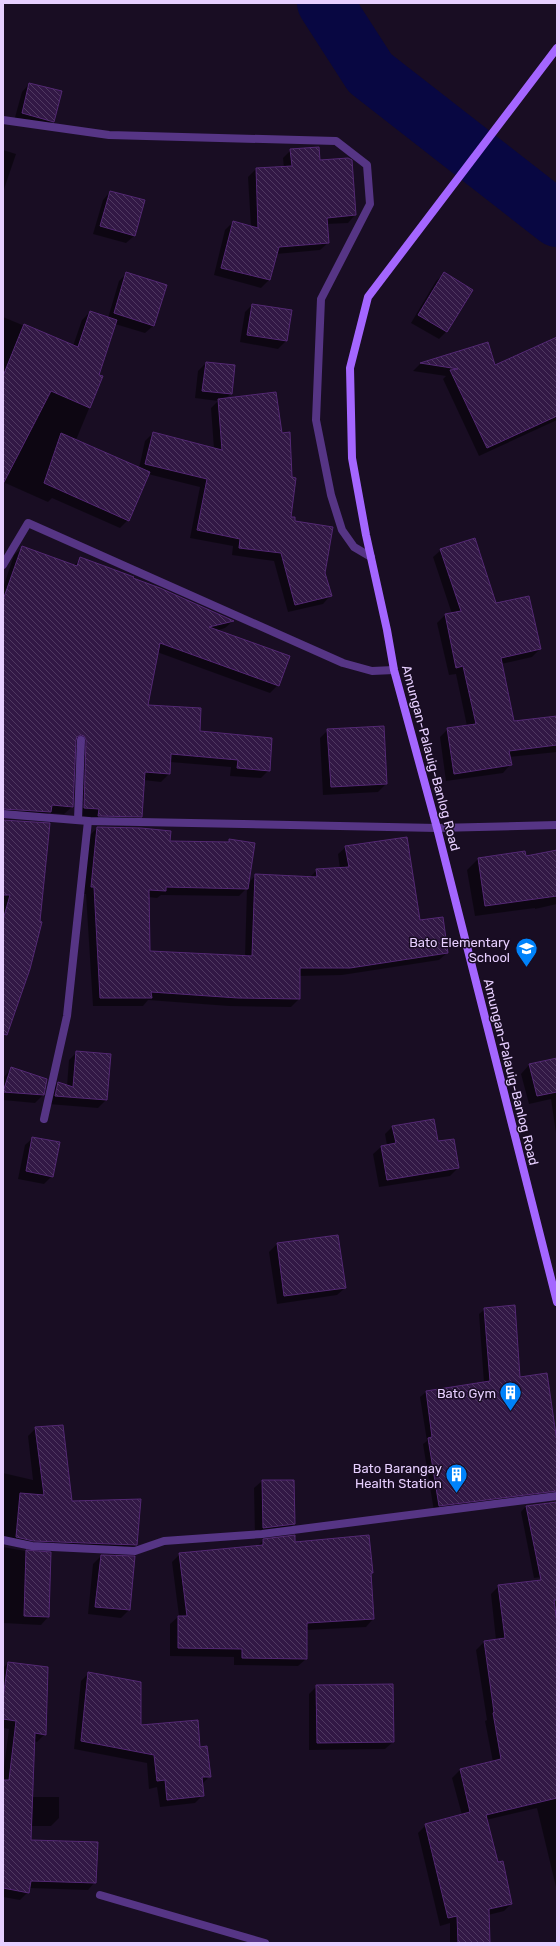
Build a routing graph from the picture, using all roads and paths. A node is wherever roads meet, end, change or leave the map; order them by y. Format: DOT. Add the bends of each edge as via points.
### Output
graph roads {
  1 [pos="557,48"];
  2 [pos="3,120"];
  3 [pos="371,557"];
  4 [pos="3,565"];
  5 [pos="394,670"];
  6 [pos="81,740"];
  7 [pos="3,814"];
  8 [pos="78,820"];
  9 [pos="88,821"];
  10 [pos="557,825"];
  11 [pos="437,828"];
  12 [pos="44,1119"];
  13 [pos="557,1302"];
  14 [pos="557,1496"];
  15 [pos="3,1540"];
  16 [pos="100,1895"];
  17 [pos="265,1943"];
  1 -- 3 [label="main road, Amungan-Palauig-Banlog Road" via="368,296 350,368 352,458"];
  2 -- 3 [label="street" via="109,134 336,141 367,165 370,204 322,299 316,420 331,496 342,530 354,547"];
  3 -- 5 [label="main road, Amungan-Palauig-Banlog Road"];
  4 -- 5 [label="street" via="28,523 344,663 372,671"];
  5 -- 11 [label="main road, Amungan-Palauig-Banlog Road"];
  6 -- 8 [label="street"];
  7 -- 8 [label="street"];
  8 -- 9 [label="street"];
  9 -- 11 [label="street"];
  9 -- 12 [label="street" via="67,1016"];
  10 -- 11 [label="street"];
  11 -- 13 [label="main road, Amungan-Palauig-Banlog Road"];
  14 -- 15 [label="street" via="262,1534 164,1541 135,1551 32,1546"];
  16 -- 17 [label="street"];
}
